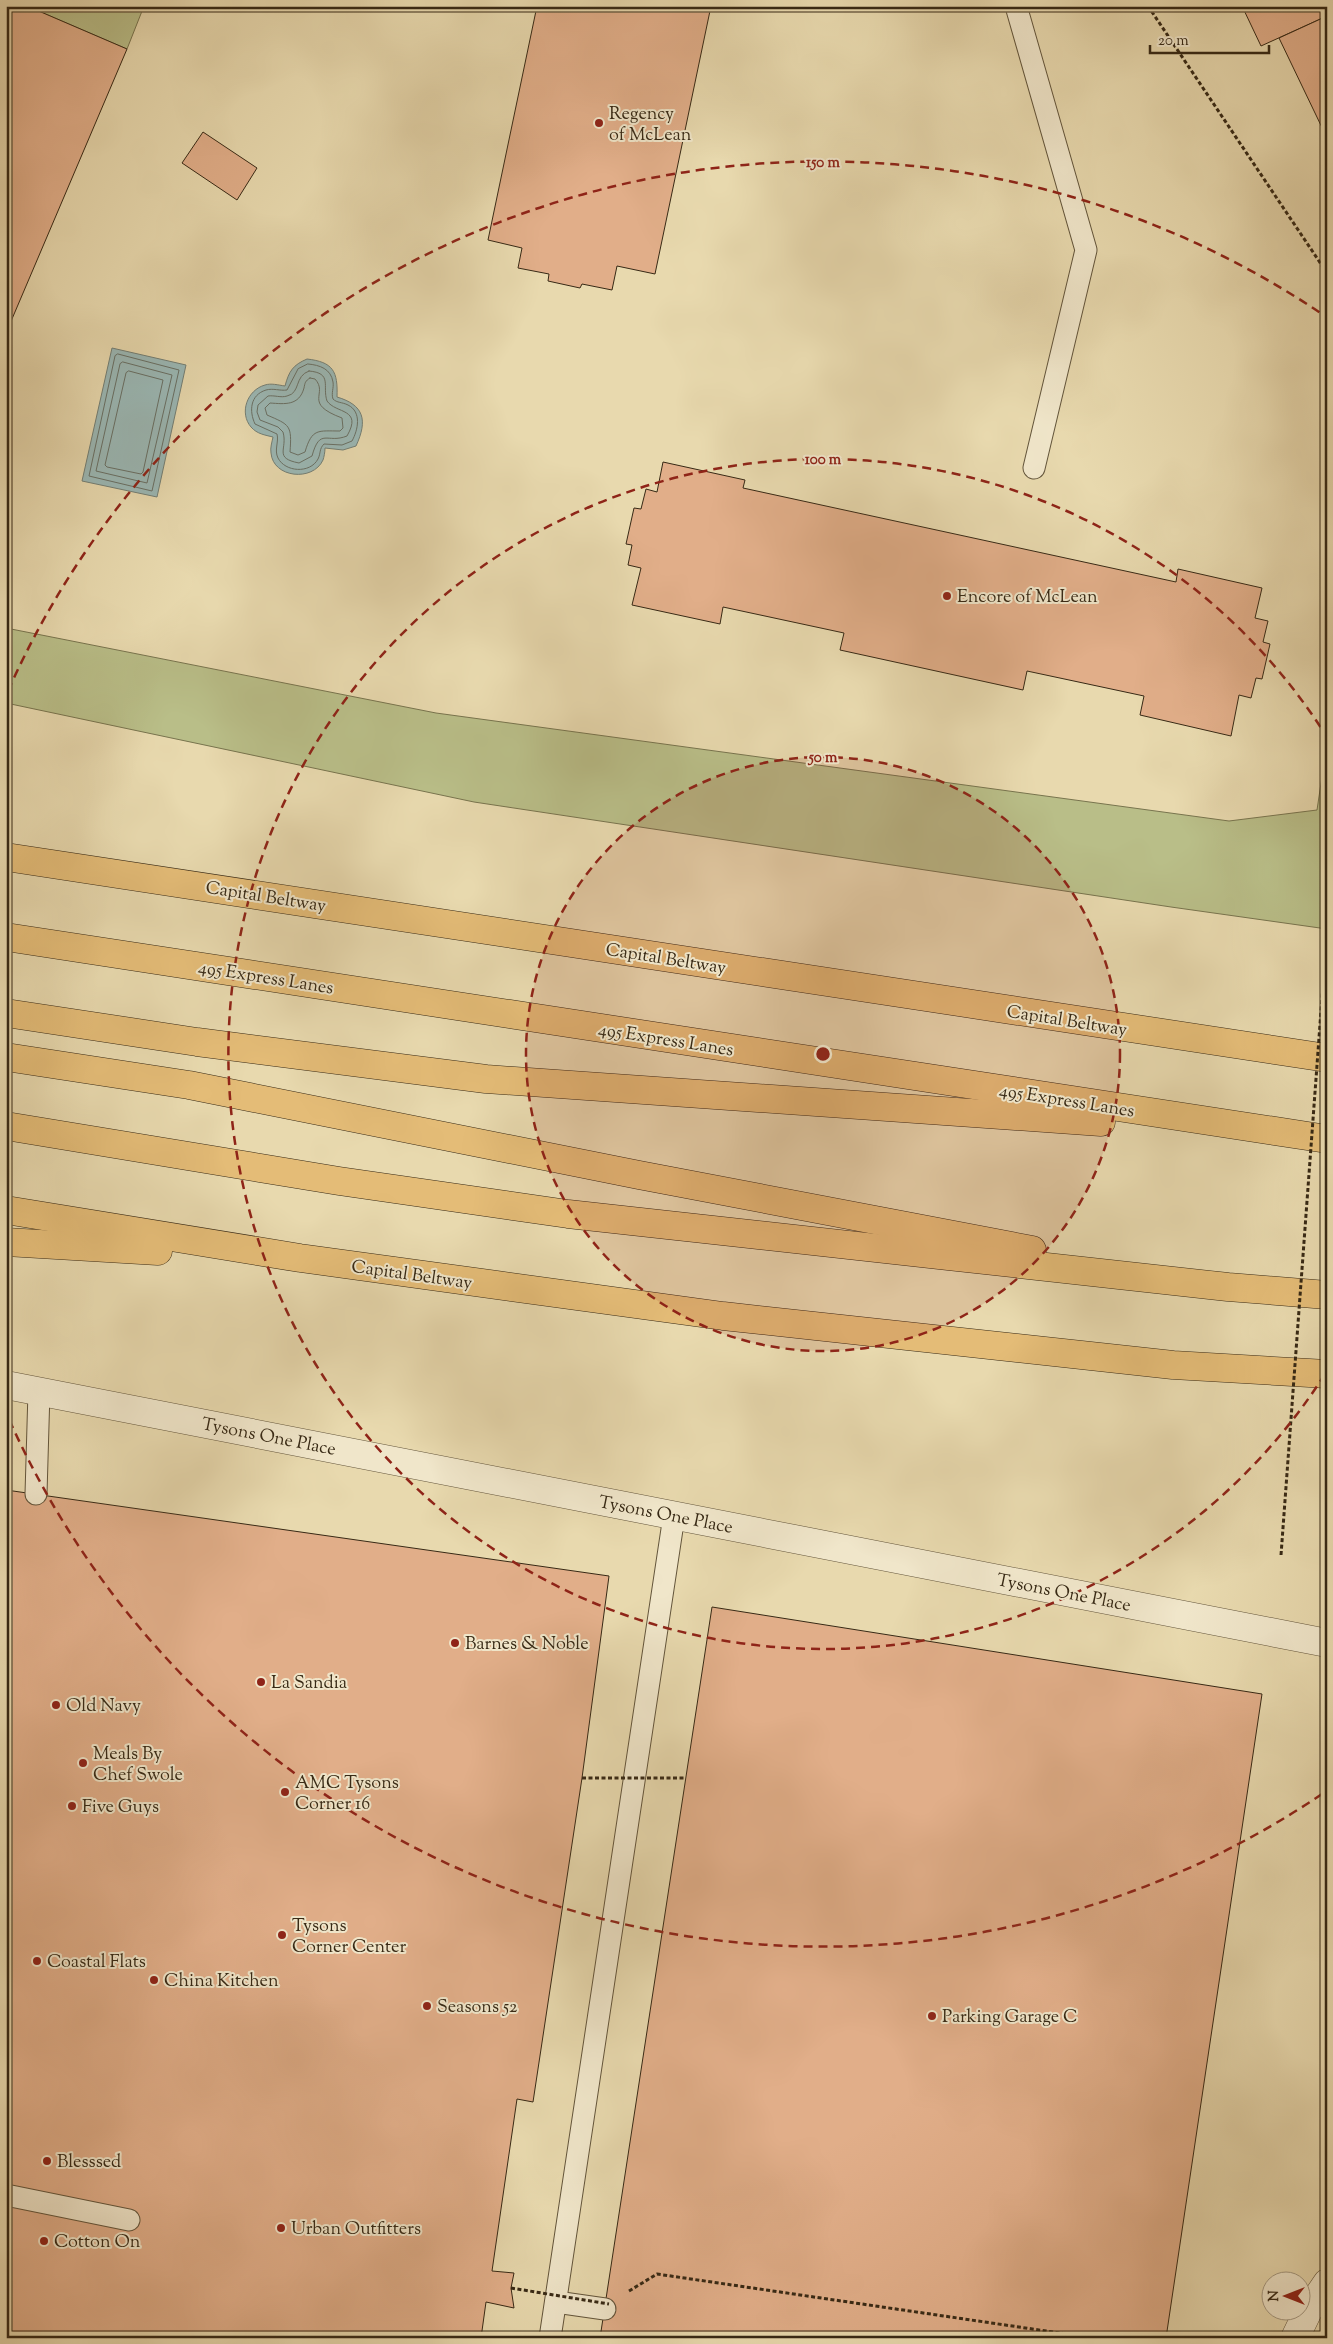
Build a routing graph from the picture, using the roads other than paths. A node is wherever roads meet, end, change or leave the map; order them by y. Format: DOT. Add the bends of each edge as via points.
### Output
graph roads {
  1 [pos="1016,6"];
  2 [pos="1034,468"];
  3 [pos="6,857"];
  4 [pos="6,937"];
  5 [pos="6,1013"];
  6 [pos="1157,1034"];
  7 [pos="1327,1048"];
  8 [pos="6,1057"];
  9 [pos="1327,1058"];
  10 [pos="6,1126"];
  11 [pos="1300,1136"];
  12 [pos="1327,1139"];
  13 [pos="6,1210"];
  14 [pos="6,1242"];
  15 [pos="300,1258"];
  16 [pos="1228,1287"];
  17 [pos="1327,1295"];
  18 [pos="1173,1365"];
  19 [pos="1327,1374"];
  20 [pos="6,1385"];
  21 [pos="1327,1388"];
  22 [pos="39,1391"];
  23 [pos="36,1494"];
  24 [pos="674,1516"];
  25 [pos="1327,1643"];
  26 [pos="6,2195"];
  27 [pos="128,2220"];
  28 [pos="1327,2283"];
  29 [pos="556,2302"];
  30 [pos="610,2304"];
  31 [pos="550,2338"];
  32 [pos="1295,2338"];
  1 -- 2 [label="lane" via="1086,250"];
  3 -- 6 [label="highway, Capital Beltway"];
  4 -- 11 [label="highway, 495 Express Lanes"];
  5 -- 11 [label="highway" via="197,1042 486,1079"];
  6 -- 7 [label="highway"];
  6 -- 9 [label="highway, Capital Beltway"];
  8 -- 16 [label="highway" via="189,1085"];
  10 -- 16 [label="highway" via="338,1181 568,1214"];
  11 -- 12 [label="highway, 495 Express Lanes"];
  13 -- 15 [label="highway, Capital Beltway"];
  14 -- 15 [label="highway"];
  15 -- 18 [label="highway, Capital Beltway" via="724,1316"];
  16 -- 17 [label="highway"];
  18 -- 19 [label="highway, Capital Beltway"];
  18 -- 21 [label="highway"];
  20 -- 22 [label="street, Tysons One Place"];
  22 -- 23 [label="lane"];
  22 -- 24 [label="street, Tysons One Place"];
  24 -- 25 [label="street, Tysons One Place"];
  24 -- 29 [label="lane"];
  26 -- 27 [label="lane"];
  28 -- 32 [label="street"];
  29 -- 30 [label="lane"];
  29 -- 31 [label="lane"];
}
